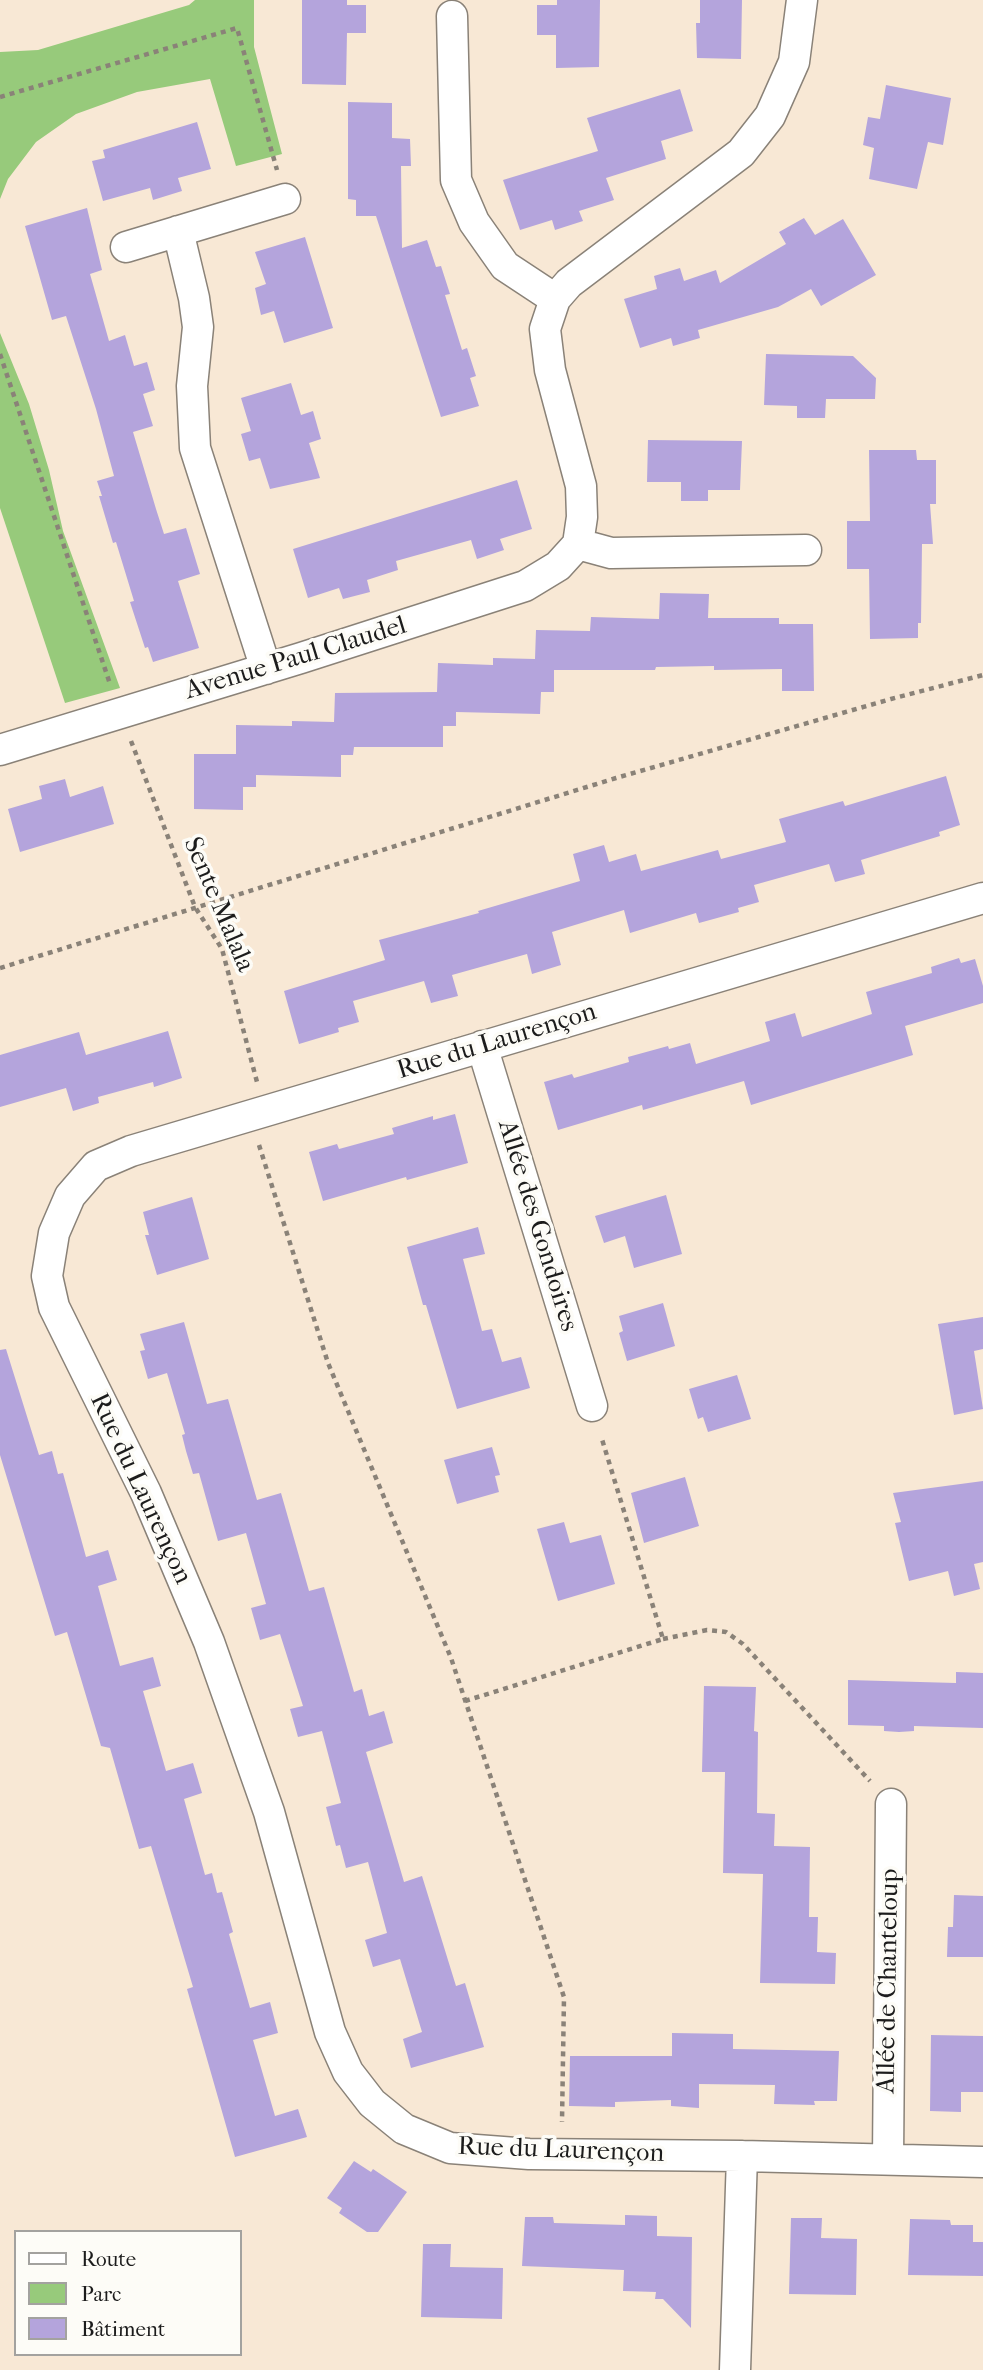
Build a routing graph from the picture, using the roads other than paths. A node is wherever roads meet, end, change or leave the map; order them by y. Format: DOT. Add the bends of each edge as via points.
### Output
graph roads {
  1 [pos="802,0"];
  2 [pos="452,16"];
  3 [pos="285,199"];
  4 [pos="178,231"];
  5 [pos="126,247"];
  6 [pos="555,299"];
  7 [pos="578,544"];
  8 [pos="806,550"];
  9 [pos="266,669"];
  10 [pos="0,750"];
  11 [pos="983,898"];
  12 [pos="482,1046"];
  13 [pos="592,1406"];
  14 [pos="891,1804"];
  15 [pos="742,2156"];
  16 [pos="888,2159"];
  17 [pos="983,2162"];
  18 [pos="735,2370"];
  1 -- 6 [label="street" via="794,62 770,116 741,153 569,283"];
  2 -- 6 [label="street" via="456,180 474,222 505,266"];
  3 -- 4 [label="street"];
  4 -- 5 [label="street"];
  4 -- 9 [label="street" via="198,327 192,386 195,448"];
  6 -- 7 [label="street" via="545,329 550,370 581,486"];
  7 -- 8 [label="street" via="611,553"];
  7 -- 9 [label="street, Avenue Paul Claudel" via="558,566 525,586"];
  9 -- 10 [label="street, Avenue Paul Claudel"];
  11 -- 12 [label="street, Rue du Laurençon"];
  12 -- 13 [label="street, Allée des Gondoires"];
  12 -- 15 [label="street, Rue du Laurençon" via="131,1151 96,1166 70,1196 54,1233 47,1276 54,1307 146,1493 209,1642 269,1812 330,2032 348,2072 372,2103 404,2129 450,2148 562,2155"];
  14 -- 16 [label="street, Allée de Chanteloup"];
  15 -- 16 [label="street, Rue du Laurençon"];
  15 -- 18 [label="street"];
  16 -- 17 [label="street, Rue du Laurençon"];
}
